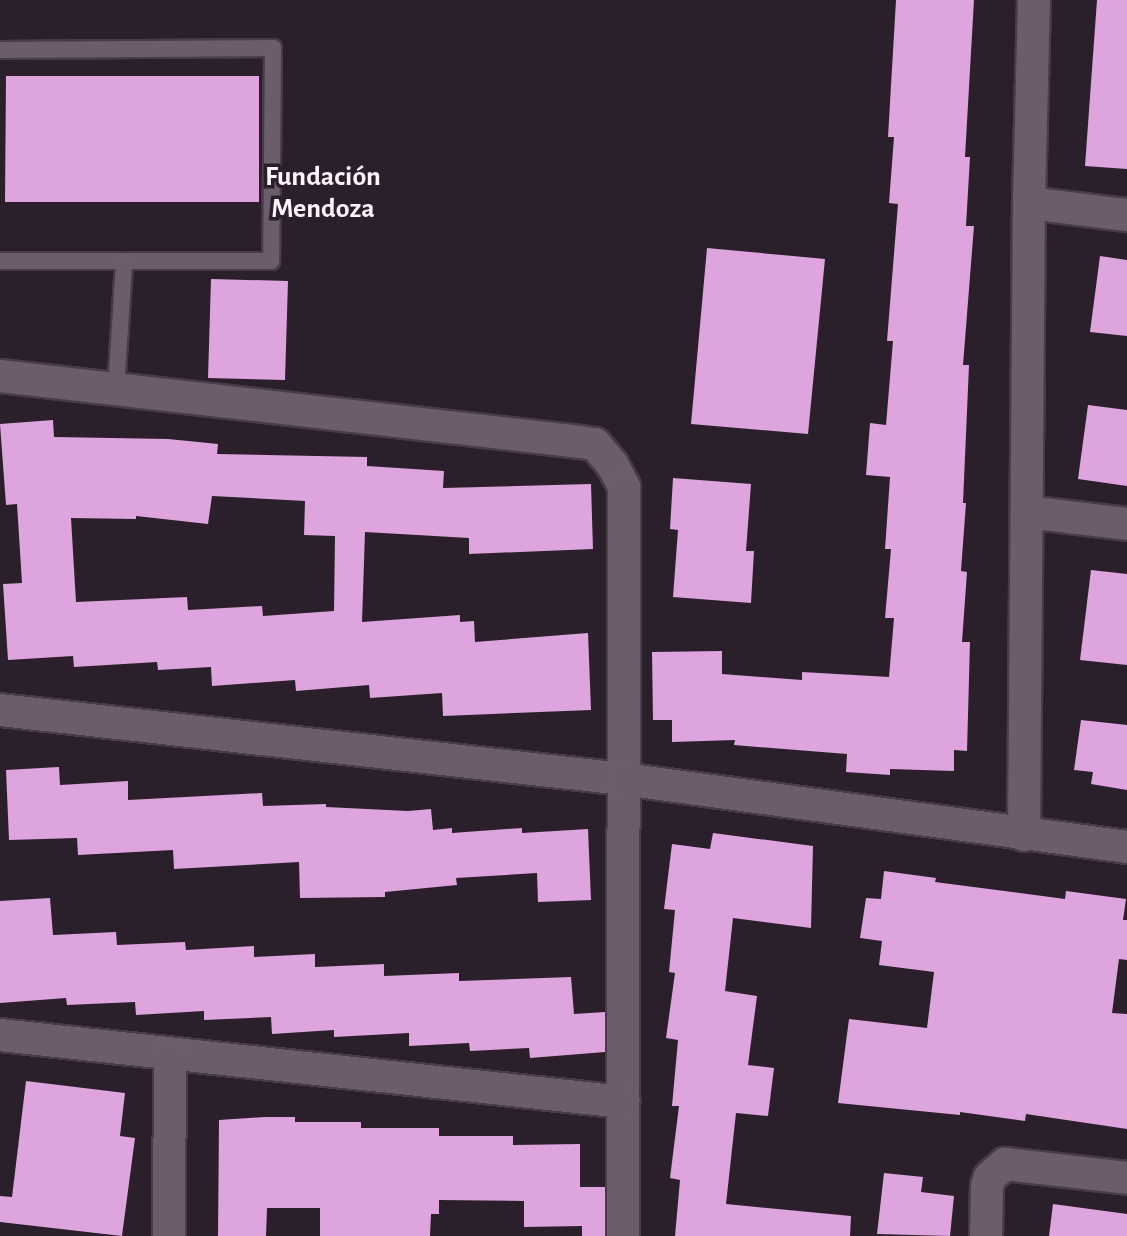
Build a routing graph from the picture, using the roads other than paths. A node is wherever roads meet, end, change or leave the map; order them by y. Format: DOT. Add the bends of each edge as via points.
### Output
graph roads {
  1 [pos="1034,0"];
  2 [pos="0,50"];
  3 [pos="1029,203"];
  4 [pos="1127,215"];
  5 [pos="0,261"];
  6 [pos="124,262"];
  7 [pos="0,376"];
  8 [pos="116,390"];
  9 [pos="1027,512"];
  10 [pos="1127,524"];
  11 [pos="0,710"];
  12 [pos="623,779"];
  13 [pos="1024,835"];
  14 [pos="1127,847"];
  15 [pos="0,1035"];
  16 [pos="170,1055"];
  17 [pos="623,1102"];
  18 [pos="1127,1178"];
  19 [pos="169,1236"];
  20 [pos="623,1236"];
  21 [pos="986,1236"];
  1 -- 3 [label="street"];
  2 -- 6 [label="lane" via="272,48 271,261"];
  3 -- 4 [label="street"];
  3 -- 9 [label="street"];
  5 -- 6 [label="lane"];
  6 -- 8 [label="lane"];
  7 -- 8 [label="street"];
  8 -- 12 [label="street" via="595,444 624,487"];
  9 -- 10 [label="street"];
  9 -- 13 [label="street"];
  11 -- 12 [label="street"];
  12 -- 13 [label="street"];
  12 -- 17 [label="street"];
  13 -- 14 [label="street"];
  15 -- 16 [label="street"];
  16 -- 17 [label="street"];
  16 -- 19 [label="street"];
  17 -- 20 [label="street"];
  18 -- 21 [label="street" via="1005,1164 987,1186"];
}
